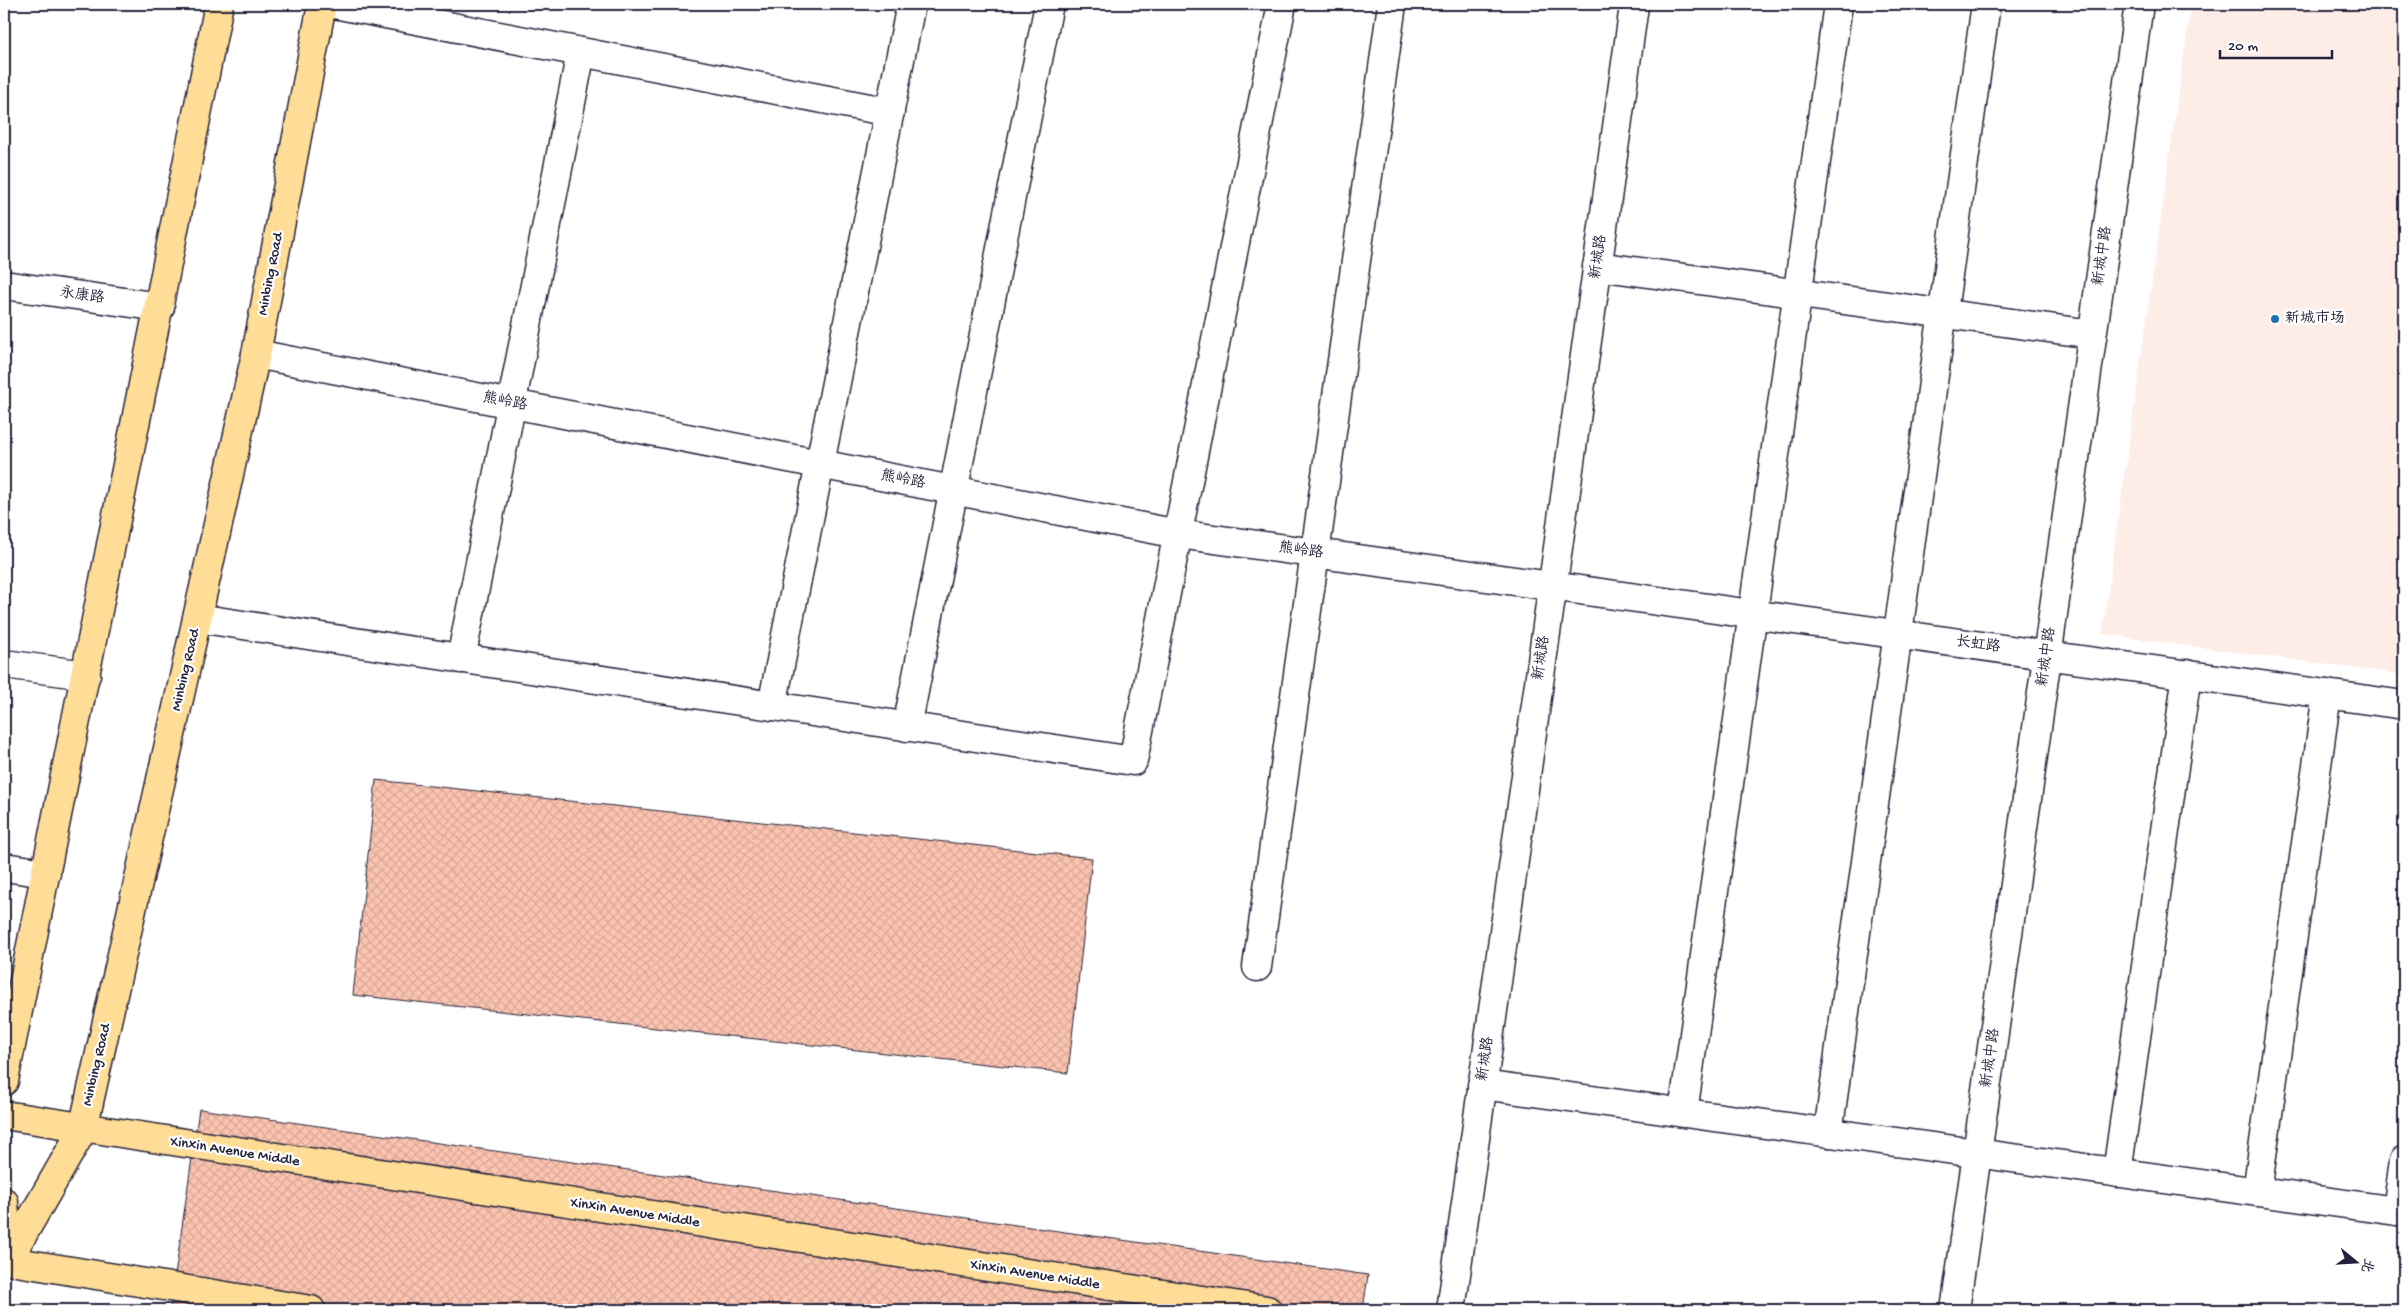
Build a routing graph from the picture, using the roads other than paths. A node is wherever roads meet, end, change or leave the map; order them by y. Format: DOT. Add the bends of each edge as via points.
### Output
graph roads {
  1 [pos="219,4"];
  2 [pos="322,4"];
  3 [pos="334,4"];
  4 [pos="911,4"];
  5 [pos="1049,4"];
  6 [pos="1282,4"];
  7 [pos="1392,4"];
  8 [pos="1633,4"];
  9 [pos="1838,4"];
  10 [pos="1986,4"];
  11 [pos="2139,4"];
  12 [pos="581,52"];
  13 [pos="890,112"];
  14 [pos="1597,266"];
  15 [pos="4,285"];
  16 [pos="1797,293"];
  17 [pos="160,307"];
  18 [pos="1943,314"];
  19 [pos="2092,334"];
  20 [pos="256,354"];
  21 [pos="512,404"];
  22 [pos="820,464"];
  23 [pos="954,490"];
  24 [pos="1178,534"];
  25 [pos="1316,553"];
  26 [pos="1552,586"];
  27 [pos="1752,614"];
  28 [pos="197,618"];
  29 [pos="1898,634"];
  30 [pos="2047,655"];
  31 [pos="461,659"];
  32 [pos="4,664"];
  33 [pos="2187,674"];
  34 [pos="86,675"];
  35 [pos="2327,694"];
  36 [pos="2404,705"];
  37 [pos="772,706"];
  38 [pos="906,726"];
  39 [pos="4,867"];
  40 [pos="46,873"];
  41 [pos="1257,967"];
  42 [pos="4,1081"];
  43 [pos="1482,1085"];
  44 [pos="1683,1112"];
  45 [pos="4,1115"];
  46 [pos="83,1128"];
  47 [pos="1828,1133"];
  48 [pos="1977,1153"];
  49 [pos="2404,1160"];
  50 [pos="2117,1173"];
  51 [pos="2257,1192"];
  52 [pos="4,1202"];
  53 [pos="2401,1212"];
  54 [pos="5,1263"];
  55 [pos="311,1310"];
  56 [pos="1267,1310"];
  57 [pos="1451,1310"];
  58 [pos="1955,1310"];
  1 -- 17 [label="main road"];
  2 -- 20 [label="main road, Minbing Road"];
  3 -- 12 [label="street"];
  4 -- 13 [label="street"];
  5 -- 23 [label="street"];
  6 -- 24 [label="street"];
  7 -- 25 [label="street"];
  8 -- 14 [label="street, 新城路"];
  9 -- 16 [label="street"];
  10 -- 18 [label="street"];
  11 -- 19 [label="street, 新城中路"];
  12 -- 13 [label="street"];
  12 -- 21 [label="street"];
  13 -- 22 [label="street"];
  14 -- 16 [label="street"];
  14 -- 26 [label="street, 新城路"];
  15 -- 17 [label="street, 永康路"];
  16 -- 18 [label="street"];
  16 -- 27 [label="street"];
  17 -- 34 [label="main road"];
  18 -- 19 [label="street"];
  18 -- 29 [label="street"];
  19 -- 30 [label="street, 新城中路"];
  20 -- 21 [label="street, 熊岭路"];
  20 -- 28 [label="main road, Minbing Road"];
  21 -- 22 [label="street, 熊岭路"];
  21 -- 31 [label="street"];
  22 -- 23 [label="street, 熊岭路"];
  22 -- 37 [label="street"];
  23 -- 24 [label="street, 熊岭路"];
  23 -- 38 [label="street"];
  24 -- 25 [label="street, 熊岭路"];
  24 -- 38 [label="street" via="1133,761"];
  25 -- 26 [label="street, 熊岭路"];
  25 -- 41 [label="street"];
  26 -- 27 [label="street, 长虹路"];
  26 -- 43 [label="street, 新城路"];
  27 -- 29 [label="street, 长虹路"];
  27 -- 44 [label="street"];
  28 -- 31 [label="street"];
  28 -- 46 [label="main road, Minbing Road"];
  29 -- 30 [label="street, 长虹路"];
  29 -- 47 [label="street"];
  30 -- 33 [label="street, 长虹路"];
  30 -- 48 [label="street, 新城中路"];
  31 -- 37 [label="street"];
  32 -- 34 [label="street"];
  33 -- 35 [label="street, 长虹路"];
  33 -- 50 [label="street"];
  34 -- 40 [label="main road"];
  35 -- 36 [label="street, 长虹路"];
  35 -- 51 [label="street"];
  37 -- 38 [label="street"];
  39 -- 40 [label="street"];
  40 -- 42 [label="main road"];
  43 -- 44 [label="street"];
  43 -- 57 [label="street, 新城路"];
  44 -- 47 [label="street"];
  45 -- 46 [label="main road, Xinxin Avenue Middle"];
  46 -- 54 [label="main road, Minbing Road"];
  46 -- 56 [label="main road, Xinxin Avenue Middle"];
  47 -- 48 [label="street"];
  48 -- 50 [label="street"];
  48 -- 58 [label="street, 新城中路"];
  49 -- 53 [label="street"];
  50 -- 51 [label="street"];
  51 -- 53 [label="street"];
  52 -- 54 [label="main road"];
  54 -- 55 [label="main road"];
}
